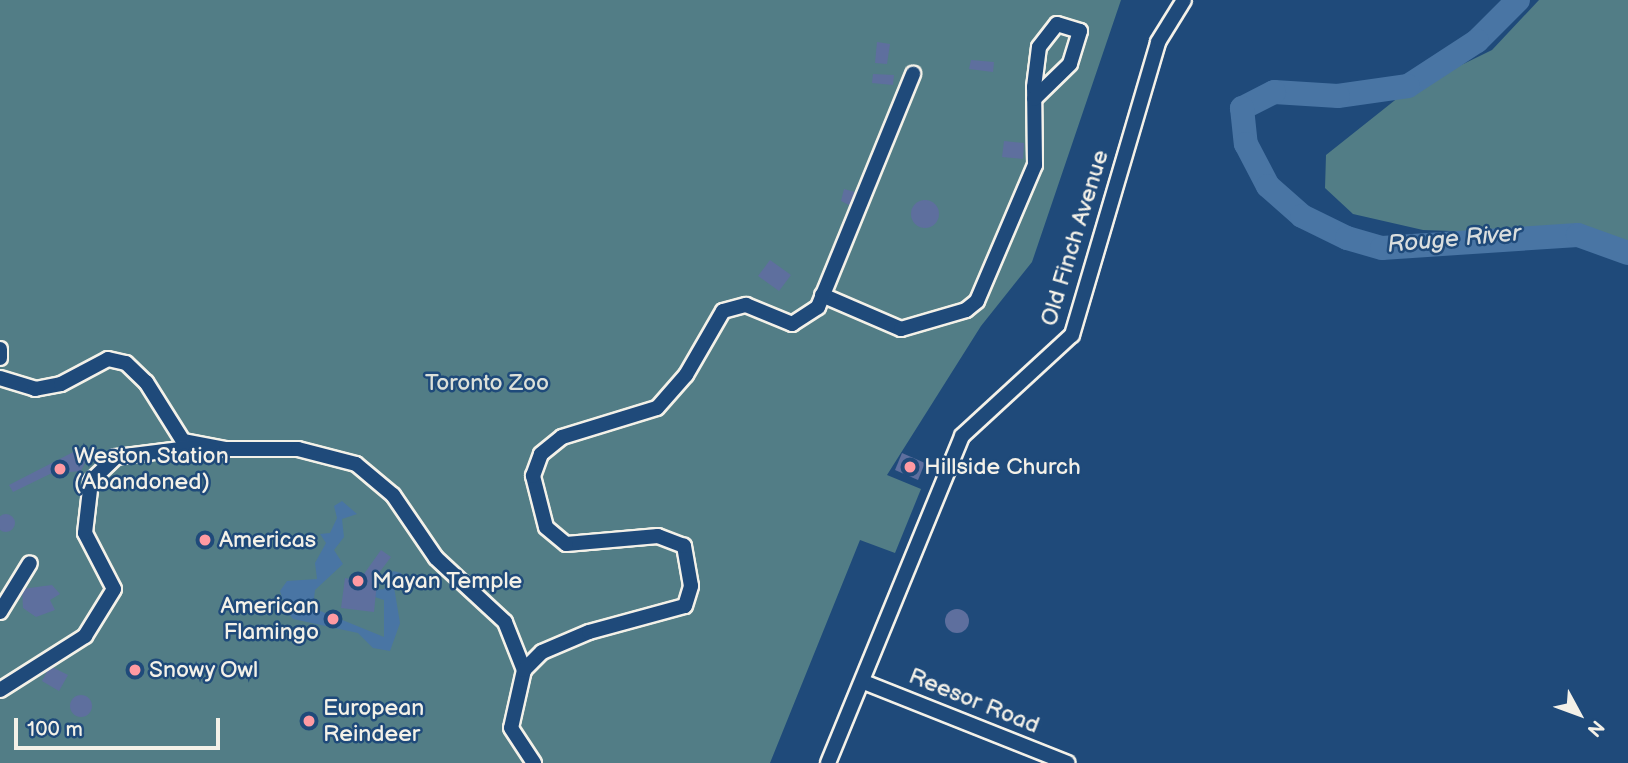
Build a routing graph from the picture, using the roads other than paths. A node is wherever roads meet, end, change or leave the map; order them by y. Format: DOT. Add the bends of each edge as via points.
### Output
graph roads {
  1 [pos="1184,0"];
  2 [pos="913,74"];
  3 [pos="1034,99"];
  4 [pos="822,295"];
  5 [pos="0,349"];
  6 [pos="0,358"];
  7 [pos="0,378"];
  8 [pos="200,447"];
  9 [pos="30,563"];
  10 [pos="0,612"];
  11 [pos="524,670"];
  12 [pos="864,682"];
  13 [pos="0,690"];
  14 [pos="534,763"];
  15 [pos="828,763"];
  16 [pos="1068,763"];
  1 -- 12 [label="street, Old Finch Avenue" via="1158,42 1072,335 962,436"];
  2 -- 4 [label="street"];
  3 -- 3 [label="street" via="1070,64 1080,31 1057,24 1048,33 1036,61"];
  3 -- 4 [label="street" via="1035,165 977,301 966,310 901,329"];
  4 -- 11 [label="street" via="818,307 792,324 746,305 723,311 686,375 657,408 562,437 541,454 533,476 546,527 566,544 659,536 684,546 691,586 685,606 589,632 542,652"];
  5 -- 6 [label="street"];
  7 -- 8 [label="street" via="35,390 61,384 108,359 126,363 146,382 171,429"];
  8 -- 11 [label="street" via="298,449 356,464 393,495 436,558 505,622"];
  8 -- 13 [label="street" via="116,457 91,481 85,533 114,589 85,636"];
  9 -- 10 [label="street"];
  11 -- 14 [label="street" via="511,728"];
  12 -- 15 [label="street, Old Finch Avenue"];
  12 -- 16 [label="street, Reesor Road"];
}
